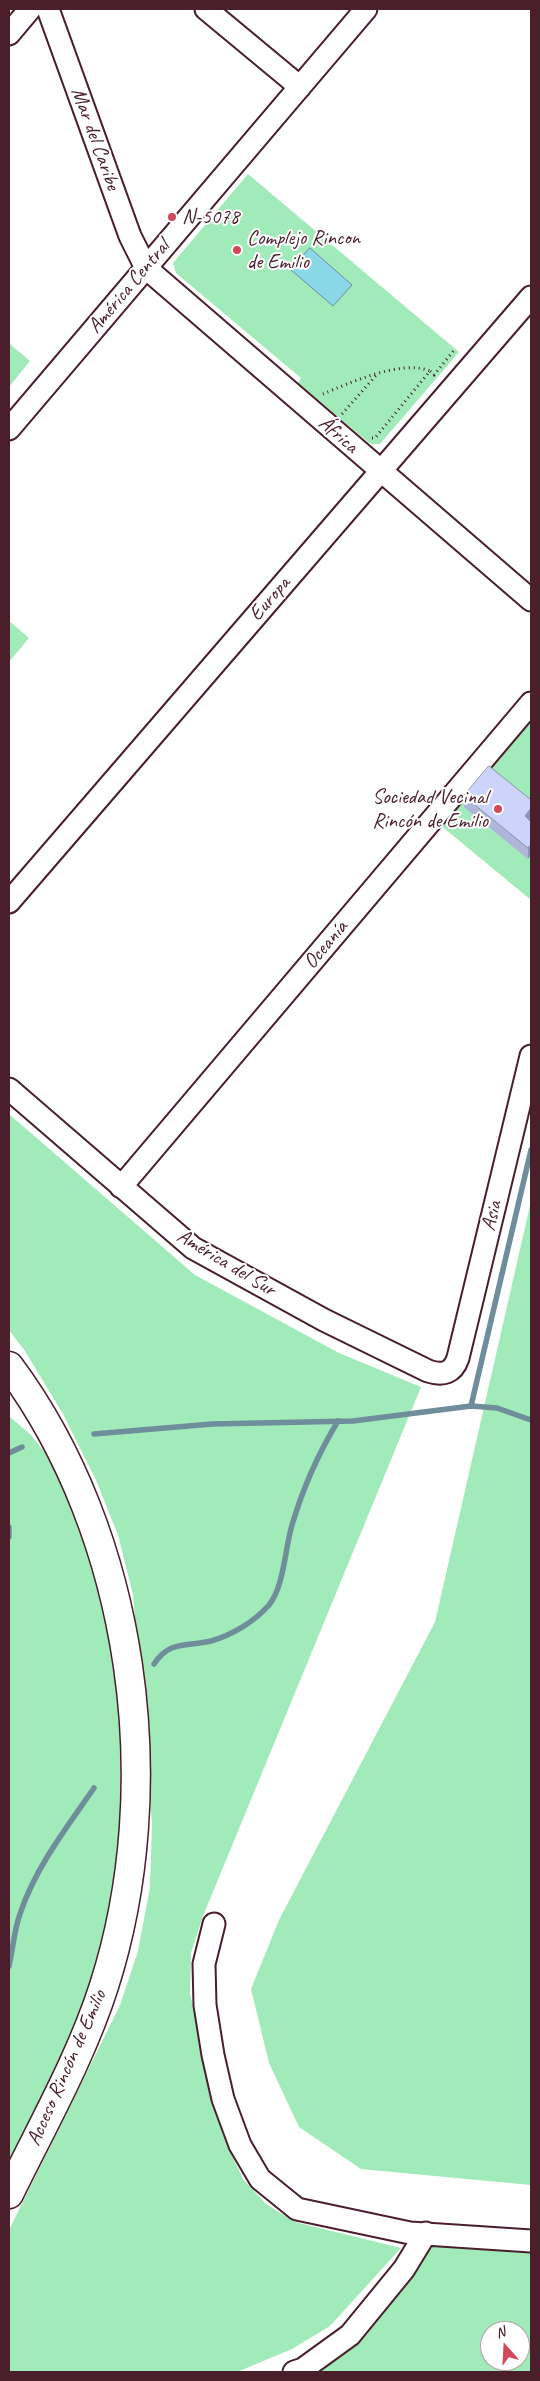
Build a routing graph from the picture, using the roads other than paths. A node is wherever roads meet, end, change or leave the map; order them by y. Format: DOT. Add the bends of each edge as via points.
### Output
graph roads {
  1 [pos="30,9"];
  2 [pos="48,9"];
  3 [pos="206,9"];
  4 [pos="366,9"];
  5 [pos="9,34"];
  6 [pos="300,87"];
  7 [pos="146,268"];
  8 [pos="531,297"];
  9 [pos="9,429"];
  10 [pos="380,471"];
  11 [pos="531,600"];
  12 [pos="531,703"];
  13 [pos="9,902"];
  14 [pos="531,1056"];
  15 [pos="9,1089"];
  16 [pos="120,1187"];
  17 [pos="9,1366"];
  18 [pos="447,1373"];
  19 [pos="214,1924"];
  20 [pos="9,2194"];
  21 [pos="426,2233"];
  22 [pos="531,2241"];
  23 [pos="294,2372"];
  1 -- 5 [label="street"];
  2 -- 7 [label="street, Mar del Caribe" via="130,236"];
  3 -- 6 [label="street"];
  4 -- 6 [label="street, América Central"];
  6 -- 7 [label="street, América Central"];
  7 -- 9 [label="street, América Central"];
  7 -- 10 [label="street, África"];
  8 -- 10 [label="street, Europa"];
  10 -- 11 [label="street, África"];
  10 -- 13 [label="street, Europa"];
  12 -- 16 [label="street, Oceanía"];
  14 -- 18 [label="street, Asia" via="458,1358 456,1365"];
  15 -- 16 [label="street, América del Sur"];
  16 -- 18 [label="street, América del Sur" via="177,1236 210,1259 428,1371"];
  17 -- 20 [label="main road, Acceso Rincón de Emilio" via="39,1409 57,1444 104,1559 121,1625 127,1665 135,1789 129,1869 115,1947 104,1984 79,2051"];
  19 -- 21 [label="street" via="204,1964 205,2005 213,2055 223,2099 240,2145 260,2180 296,2209 410,2233"];
  21 -- 22 [label="street"];
  21 -- 23 [label="street" via="404,2269 350,2335"];
}
